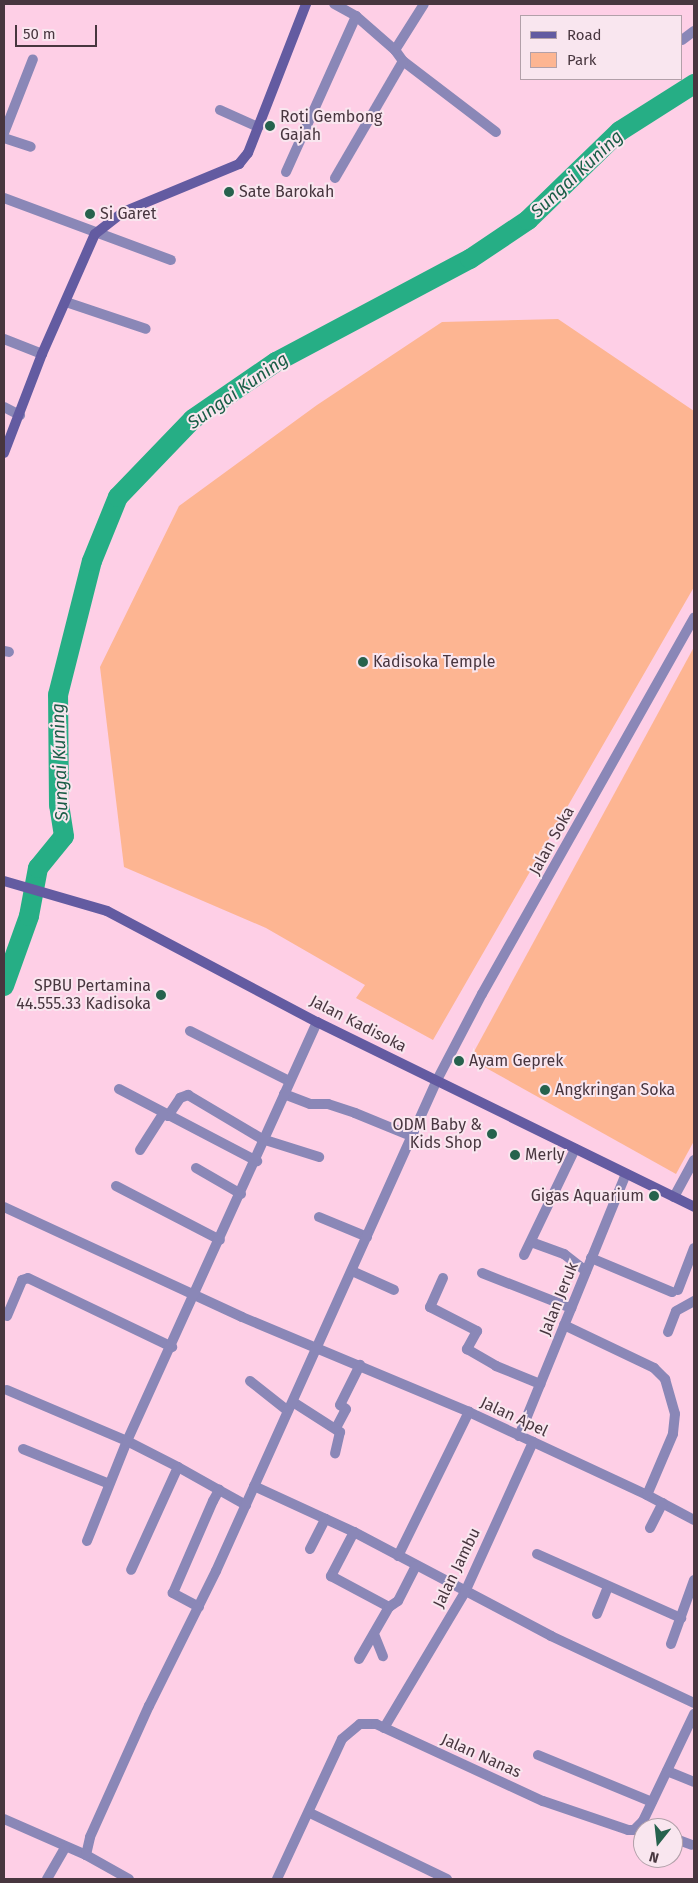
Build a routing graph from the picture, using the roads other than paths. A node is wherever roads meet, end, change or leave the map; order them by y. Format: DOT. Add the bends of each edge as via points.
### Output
graph roads {
  1 [pos="306,4"];
  2 [pos="334,4"];
  3 [pos="424,4"];
  4 [pos="356,16"];
  5 [pos="694,31"];
  6 [pos="683,39"];
  7 [pos="395,50"];
  8 [pos="33,59"];
  9 [pos="403,61"];
  10 [pos="220,110"];
  11 [pos="258,127"];
  12 [pos="496,132"];
  13 [pos="4,133"];
  14 [pos="4,138"];
  15 [pos="31,147"];
  16 [pos="286,172"];
  17 [pos="336,178"];
  18 [pos="4,198"];
  19 [pos="95,234"];
  20 [pos="171,260"];
  21 [pos="66,302"];
  22 [pos="146,329"];
  23 [pos="4,339"];
  24 [pos="42,354"];
  25 [pos="4,407"];
  26 [pos="20,414"];
  27 [pos="4,453"];
  28 [pos="694,618"];
  29 [pos="4,881"];
  30 [pos="317,1022"];
  31 [pos="190,1031"];
  32 [pos="437,1080"];
  33 [pos="289,1081"];
  34 [pos="119,1089"];
  35 [pos="284,1094"];
  36 [pos="165,1115"];
  37 [pos="411,1136"];
  38 [pos="262,1139"];
  39 [pos="575,1149"];
  40 [pos="140,1150"];
  41 [pos="319,1157"];
  42 [pos="694,1160"];
  43 [pos="257,1161"];
  44 [pos="196,1168"];
  45 [pos="626,1174"];
  46 [pos="116,1186"];
  47 [pos="241,1194"];
  48 [pos="674,1197"];
  49 [pos="694,1207"];
  50 [pos="4,1208"];
  51 [pos="319,1217"];
  52 [pos="367,1237"];
  53 [pos="220,1240"];
  54 [pos="531,1242"];
  55 [pos="694,1248"];
  56 [pos="524,1255"];
  57 [pos="592,1258"];
  58 [pos="586,1271"];
  59 [pos="352,1272"];
  60 [pos="482,1273"];
  61 [pos="443,1278"];
  62 [pos="394,1290"];
  63 [pos="196,1295"];
  64 [pos="694,1301"];
  65 [pos="571,1308"];
  66 [pos="7,1316"];
  67 [pos="564,1324"];
  68 [pos="668,1332"];
  69 [pos="172,1347"];
  70 [pos="318,1347"];
  71 [pos="360,1365"];
  72 [pos="250,1381"];
  73 [pos="540,1384"];
  74 [pos="7,1390"];
  75 [pos="291,1406"];
  76 [pos="469,1412"];
  77 [pos="336,1428"];
  78 [pos="519,1436"];
  79 [pos="127,1441"];
  80 [pos="533,1442"];
  81 [pos="22,1449"];
  82 [pos="335,1453"];
  83 [pos="178,1467"];
  84 [pos="110,1484"];
  85 [pos="254,1486"];
  86 [pos="219,1490"];
  87 [pos="647,1495"];
  88 [pos="663,1504"];
  89 [pos="246,1505"];
  90 [pos="325,1519"];
  91 [pos="694,1520"];
  92 [pos="650,1528"];
  93 [pos="354,1532"];
  94 [pos="87,1541"];
  95 [pos="310,1549"];
  96 [pos="537,1554"];
  97 [pos="398,1556"];
  98 [pos="416,1566"];
  99 [pos="132,1570"];
  100 [pos="694,1580"];
  101 [pos="608,1587"];
  102 [pos="465,1592"];
  103 [pos="199,1607"];
  104 [pos="388,1607"];
  105 [pos="597,1614"];
  106 [pos="681,1618"];
  107 [pos="374,1634"];
  108 [pos="671,1644"];
  109 [pos="383,1656"];
  110 [pos="359,1660"];
  111 [pos="694,1703"];
  112 [pos="694,1714"];
  113 [pos="384,1728"];
  114 [pos="538,1756"];
  115 [pos="667,1771"];
  116 [pos="694,1782"];
  117 [pos="652,1802"];
  118 [pos="310,1813"];
  119 [pos="645,1818"];
  120 [pos="4,1819"];
  121 [pos="633,1829"];
  122 [pos="683,1842"];
  123 [pos="692,1845"];
  124 [pos="65,1848"];
  125 [pos="86,1856"];
  126 [pos="47,1879"];
  127 [pos="129,1879"];
  128 [pos="277,1879"];
  129 [pos="448,1879"];
  1 -- 11 [label="street"];
  2 -- 4 [label="street"];
  3 -- 7 [label="street"];
  4 -- 7 [label="street"];
  4 -- 16 [label="street"];
  5 -- 6 [label="street"];
  7 -- 9 [label="street"];
  8 -- 13 [label="street"];
  9 -- 12 [label="street"];
  9 -- 17 [label="street"];
  10 -- 11 [label="street"];
  11 -- 19 [label="street" via="248,153 239,164 123,212"];
  14 -- 15 [label="street"];
  18 -- 19 [label="street"];
  19 -- 20 [label="street"];
  19 -- 21 [label="street"];
  21 -- 22 [label="street"];
  21 -- 24 [label="street"];
  23 -- 24 [label="street"];
  24 -- 26 [label="street"];
  25 -- 26 [label="street"];
  26 -- 27 [label="street"];
  28 -- 32 [label="street, Jalan Soka"];
  29 -- 30 [label="street, Jalan Kadisoka" via="107,911"];
  30 -- 32 [label="street, Jalan Kadisoka"];
  30 -- 33 [label="street"];
  31 -- 33 [label="street"];
  32 -- 37 [label="street, Jalan Soka"];
  32 -- 39 [label="street, Jalan Kadisoka"];
  33 -- 35 [label="street"];
  34 -- 36 [label="street"];
  35 -- 37 [label="street" via="307,1103 328,1104 355,1112"];
  35 -- 38 [label="street"];
  36 -- 38 [label="street" via="180,1098 188,1095"];
  36 -- 40 [label="street"];
  36 -- 43 [label="street"];
  37 -- 52 [label="street, Jalan Soka"];
  38 -- 41 [label="street"];
  38 -- 43 [label="street"];
  39 -- 45 [label="street, Jalan Kadisoka"];
  39 -- 54 [label="street"];
  42 -- 48 [label="street"];
  43 -- 47 [label="street"];
  44 -- 47 [label="street"];
  45 -- 48 [label="street, Jalan Kadisoka"];
  45 -- 57 [label="street, Jalan Jeruk"];
  46 -- 53 [label="street"];
  47 -- 53 [label="street"];
  48 -- 49 [label="street, Jalan Kadisoka"];
  50 -- 63 [label="street, Jalan Apel"];
  51 -- 52 [label="street"];
  52 -- 59 [label="street, Jalan Soka"];
  53 -- 63 [label="street"];
  54 -- 56 [label="street"];
  54 -- 58 [label="street" via="564,1254"];
  55 -- 57 [label="street" via="675,1291"];
  57 -- 58 [label="street, Jalan Jeruk"];
  58 -- 65 [label="street, Jalan Jeruk"];
  59 -- 62 [label="street"];
  59 -- 70 [label="street, Jalan Soka"];
  60 -- 65 [label="street"];
  61 -- 73 [label="street" via="430,1307 477,1331 468,1349 496,1366"];
  63 -- 69 [label="street"];
  63 -- 70 [label="street, Jalan Apel"];
  64 -- 68 [label="street" via="676,1311"];
  65 -- 67 [label="street, Jalan Jeruk"];
  66 -- 69 [label="street" via="22,1280 28,1278"];
  67 -- 73 [label="street, Jalan Jeruk"];
  67 -- 87 [label="street" via="654,1368 665,1379 676,1414 673,1434"];
  69 -- 79 [label="street"];
  70 -- 71 [label="street, Jalan Apel"];
  70 -- 75 [label="street, Jalan Soka"];
  71 -- 76 [label="street, Jalan Apel"];
  71 -- 77 [label="street" via="340,1405 346,1408"];
  72 -- 75 [label="street"];
  73 -- 78 [label="street, Jalan Jeruk"];
  74 -- 79 [label="street"];
  75 -- 77 [label="street"];
  75 -- 85 [label="street, Jalan Soka"];
  76 -- 78 [label="street, Jalan Apel"];
  76 -- 97 [label="street"];
  77 -- 82 [label="street" via="340,1432"];
  78 -- 80 [label="street, Jalan Apel"];
  79 -- 83 [label="street"];
  79 -- 84 [label="street"];
  80 -- 87 [label="street, Jalan Apel"];
  80 -- 102 [label="street, Jalan Jambu"];
  81 -- 84 [label="street"];
  83 -- 86 [label="street"];
  83 -- 99 [label="street"];
  84 -- 94 [label="street"];
  85 -- 89 [label="street, Jalan Soka"];
  85 -- 90 [label="street"];
  86 -- 89 [label="street"];
  86 -- 103 [label="street" via="172,1593"];
  87 -- 88 [label="street, Jalan Apel"];
  88 -- 91 [label="street, Jalan Apel"];
  88 -- 92 [label="street"];
  89 -- 103 [label="street, Jalan Soka"];
  90 -- 93 [label="street"];
  90 -- 95 [label="street"];
  93 -- 97 [label="street"];
  93 -- 104 [label="street" via="331,1576"];
  96 -- 101 [label="street"];
  97 -- 98 [label="street"];
  98 -- 102 [label="street"];
  98 -- 104 [label="street" via="398,1601"];
  100 -- 106 [label="street"];
  101 -- 105 [label="street"];
  101 -- 106 [label="street"];
  102 -- 111 [label="street"];
  102 -- 113 [label="street, Jalan Jambu"];
  103 -- 125 [label="street, Jalan Soka" via="145,1714 90,1837"];
  104 -- 107 [label="street"];
  106 -- 108 [label="street"];
  107 -- 109 [label="street"];
  107 -- 110 [label="street"];
  112 -- 115 [label="street, Jalan Nanas"];
  113 -- 118 [label="street, Jalan Nanas" via="360,1724 342,1739"];
  113 -- 121 [label="street, Jalan Nanas" via="543,1801"];
  114 -- 117 [label="street"];
  115 -- 116 [label="street"];
  115 -- 117 [label="street, Jalan Nanas"];
  117 -- 119 [label="street, Jalan Nanas"];
  118 -- 128 [label="street, Jalan Nanas"];
  118 -- 129 [label="street"];
  120 -- 124 [label="street"];
  122 -- 123 [label="street"];
  124 -- 125 [label="street"];
  124 -- 126 [label="street"];
  125 -- 127 [label="street"];
}
